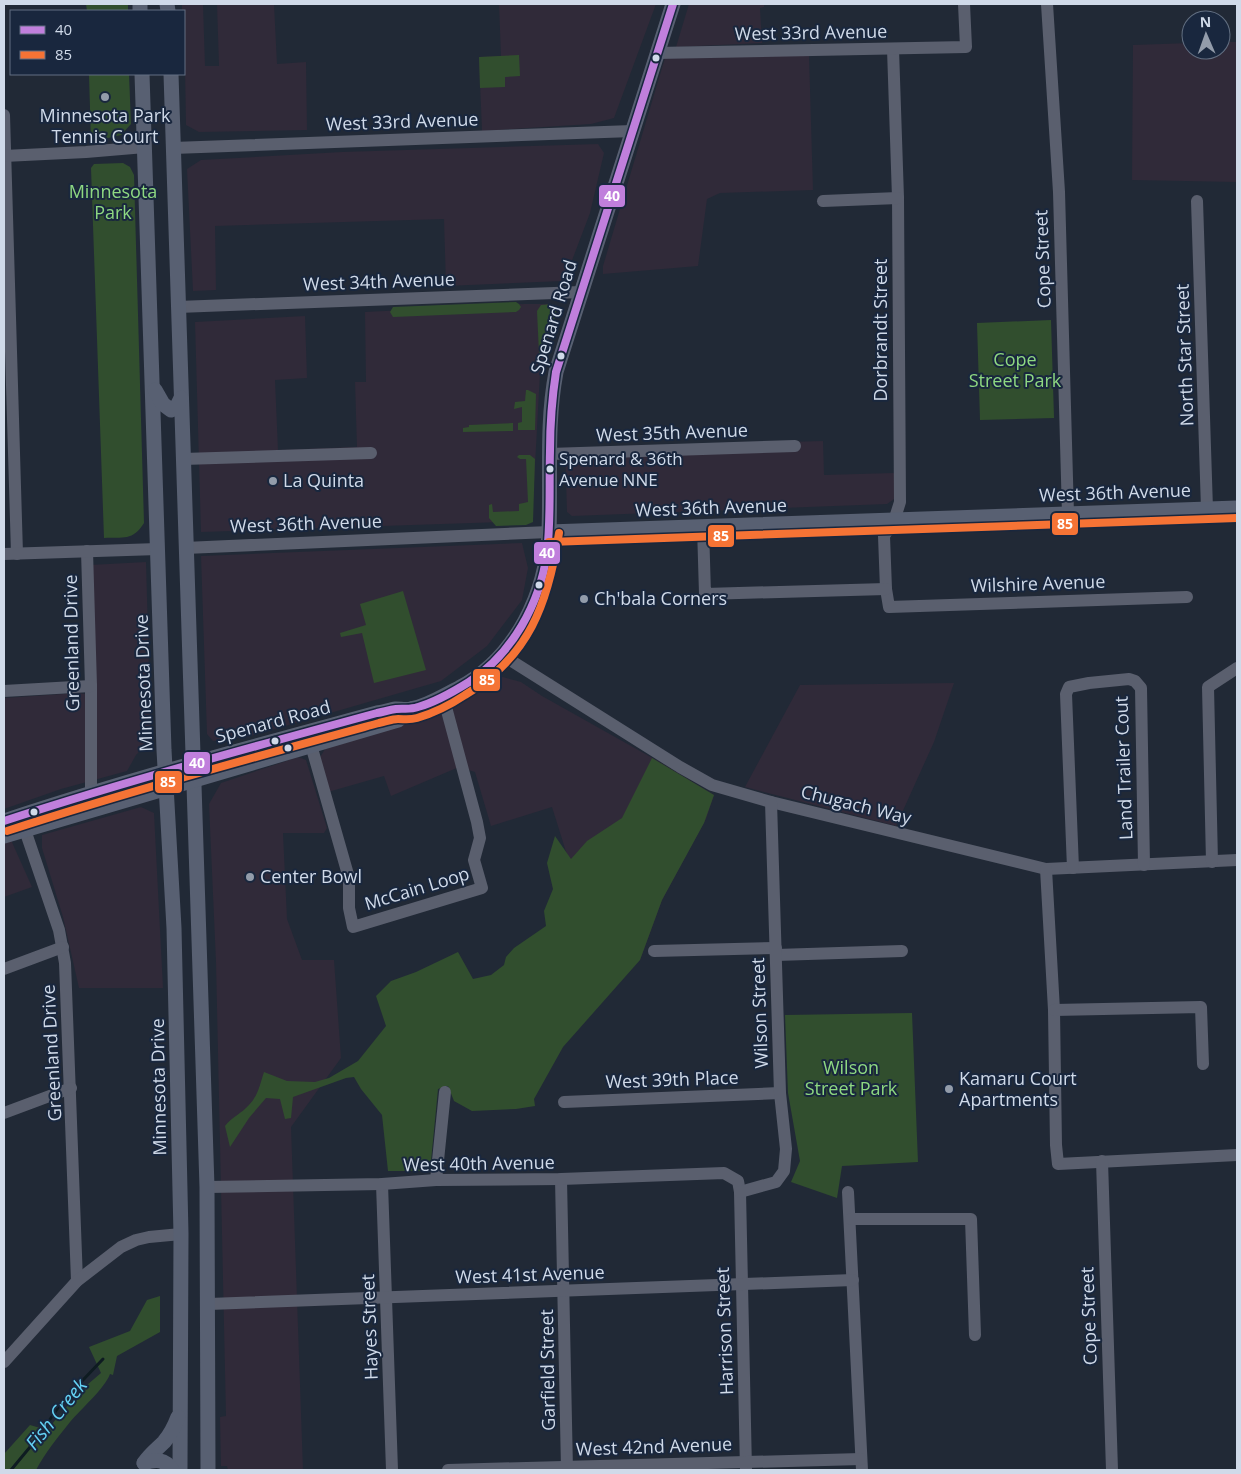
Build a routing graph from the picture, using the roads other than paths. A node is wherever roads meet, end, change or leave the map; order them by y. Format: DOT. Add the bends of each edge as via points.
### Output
graph roads {
  1 [pos="673,4"];
  2 [pos="964,4"];
  3 [pos="1047,4"];
  4 [pos="893,49"];
  5 [pos="656,53"];
  6 [pos="142,75"];
  7 [pos="171,75"];
  8 [pos="4,115"];
  9 [pos="632,131"];
  10 [pos="145,147"];
  11 [pos="173,148"];
  12 [pos="5,156"];
  13 [pos="898,198"];
  14 [pos="824,201"];
  15 [pos="1197,201"];
  16 [pos="581,292"];
  17 [pos="178,307"];
  18 [pos="154,388"];
  19 [pos="181,398"];
  20 [pos="795,446"];
  21 [pos="370,453"];
  22 [pos="549,454"];
  23 [pos="183,459"];
  24 [pos="1237,508"];
  25 [pos="1208,509"];
  26 [pos="1068,514"];
  27 [pos="894,521"];
  28 [pos="703,527"];
  29 [pos="549,532"];
  30 [pos="186,548"];
  31 [pos="158,549"];
  32 [pos="87,551"];
  33 [pos="4,554"];
  34 [pos="17,554"];
  35 [pos="886,589"];
  36 [pos="1187,597"];
  37 [pos="889,607"];
  38 [pos="502,655"];
  39 [pos="1237,668"];
  40 [pos="91,686"];
  41 [pos="4,691"];
  42 [pos="443,696"];
  43 [pos="411,709"];
  44 [pos="311,745"];
  45 [pos="192,764"];
  46 [pos="165,771"];
  47 [pos="193,779"];
  48 [pos="166,787"];
  49 [pos="91,793"];
  50 [pos="771,802"];
  51 [pos="4,821"];
  52 [pos="25,830"];
  53 [pos="4,836"];
  54 [pos="1237,860"];
  55 [pos="1212,862"];
  56 [pos="1144,865"];
  57 [pos="1073,868"];
  58 [pos="1046,869"];
  59 [pos="63,947"];
  60 [pos="654,951"];
  61 [pos="902,951"];
  62 [pos="776,952"];
  63 [pos="4,969"];
  64 [pos="1054,1010"];
  65 [pos="1203,1064"];
  66 [pos="71,1088"];
  67 [pos="445,1092"];
  68 [pos="780,1093"];
  69 [pos="564,1102"];
  70 [pos="4,1113"];
  71 [pos="1237,1155"];
  72 [pos="1102,1161"];
  73 [pos="436,1180"];
  74 [pos="561,1180"];
  75 [pos="382,1184"];
  76 [pos="207,1187"];
  77 [pos="740,1192"];
  78 [pos="848,1192"];
  79 [pos="851,1219"];
  80 [pos="181,1234"];
  81 [pos="853,1280"];
  82 [pos="77,1281"];
  83 [pos="740,1283"];
  84 [pos="564,1292"];
  85 [pos="387,1298"];
  86 [pos="209,1304"];
  87 [pos="975,1335"];
  88 [pos="4,1362"];
  89 [pos="179,1415"];
  90 [pos="861,1465"];
  91 [pos="746,1466"];
  92 [pos="141,1467"];
  93 [pos="567,1469"];
  94 [pos="172,1470"];
  95 [pos="180,1470"];
  96 [pos="208,1470"];
  97 [pos="392,1470"];
  98 [pos="448,1470"];
  99 [pos="1112,1470"];
  1 -- 5 [label="main road, Spenard Road"];
  2 -- 4 [label="street, West 33rd Avenue" via="966,47"];
  3 -- 26 [label="street, Cope Street" via="1059,192"];
  4 -- 5 [label="street, West 33rd Avenue"];
  4 -- 13 [label="street, Dorbrandt Street"];
  5 -- 9 [label="main road, Spenard Road"];
  6 -- 10 [label="main road, Minnesota Drive"];
  7 -- 11 [label="main road"];
  8 -- 12 [label="street"];
  9 -- 11 [label="street, West 33rd Avenue"];
  9 -- 16 [label="main road, Spenard Road"];
  10 -- 12 [label="street"];
  10 -- 18 [label="main road, Minnesota Drive"];
  11 -- 17 [label="main road"];
  12 -- 34 [label="street"];
  13 -- 14 [label="street"];
  13 -- 27 [label="street, Dorbrandt Street" via="900,502"];
  15 -- 25 [label="street, North Star Street"];
  16 -- 17 [label="street, West 34th Avenue"];
  16 -- 22 [label="main road, Spenard Road" via="556,372 550,409"];
  17 -- 19 [label="main road"];
  18 -- 19 [label="main road" via="168,409 176,408"];
  18 -- 31 [label="main road, Minnesota Drive"];
  19 -- 23 [label="main road"];
  20 -- 22 [label="street, West 35th Avenue"];
  21 -- 23 [label="street"];
  22 -- 29 [label="main road, Spenard Road"];
  23 -- 30 [label="main road"];
  24 -- 25 [label="main road, West 36th Avenue"];
  25 -- 26 [label="main road, West 36th Avenue"];
  26 -- 27 [label="main road, West 36th Avenue"];
  27 -- 28 [label="main road, West 36th Avenue"];
  27 -- 35 [label="street, Dorbrandt Street" via="884,536"];
  28 -- 29 [label="main road, West 36th Avenue"];
  28 -- 35 [label="street" via="705,594"];
  29 -- 30 [label="street, West 36th Avenue"];
  29 -- 38 [label="main road, Spenard Road" via="544,567 532,607"];
  30 -- 45 [label="main road"];
  31 -- 32 [label="street"];
  31 -- 46 [label="main road, Minnesota Drive"];
  32 -- 34 [label="street"];
  32 -- 40 [label="street, Greenland Drive"];
  33 -- 34 [label="street"];
  35 -- 37 [label="street, Dorbrandt Street"];
  36 -- 37 [label="street, Wilshire Avenue"];
  38 -- 42 [label="main road, Spenard Road" via="478,676"];
  38 -- 50 [label="street, Chugach Way" via="712,785"];
  39 -- 55 [label="street" via="1208,687"];
  40 -- 41 [label="street"];
  40 -- 49 [label="street, Greenland Drive"];
  42 -- 43 [label="main road, Spenard Road"];
  42 -- 44 [label="street, McCain Loop" via="477,822 480,838 474,860 482,888 353,927 349,878"];
  43 -- 44 [label="main road, Spenard Road" via="398,720"];
  43 -- 45 [label="main road, Spenard Road" via="377,713"];
  44 -- 47 [label="main road, Spenard Road"];
  45 -- 46 [label="main road, Spenard Road"];
  45 -- 47 [label="main road"];
  46 -- 48 [label="main road, Minnesota Drive"];
  46 -- 49 [label="main road, Spenard Road"];
  47 -- 48 [label="main road, Spenard Road"];
  47 -- 76 [label="main road"];
  48 -- 52 [label="main road, Spenard Road"];
  48 -- 80 [label="main road, Minnesota Drive" via="174,928"];
  49 -- 51 [label="main road, Spenard Road"];
  50 -- 58 [label="street, Chugach Way"];
  50 -- 62 [label="street, Wilson Street"];
  52 -- 53 [label="main road, Spenard Road"];
  52 -- 59 [label="street, Greenland Drive"];
  54 -- 55 [label="street, Chugach Way"];
  55 -- 56 [label="street, Chugach Way"];
  56 -- 57 [label="street, Chugach Way"];
  56 -- 57 [label="street, Land Trailer Cout" via="1141,688 1129,679 1069,687 1066,694"];
  57 -- 58 [label="street, Chugach Way"];
  58 -- 64 [label="street"];
  59 -- 63 [label="street"];
  59 -- 66 [label="street, Greenland Drive"];
  60 -- 62 [label="street"];
  61 -- 62 [label="street"];
  62 -- 68 [label="street, Wilson Street"];
  64 -- 65 [label="street" via="1201,1007"];
  64 -- 72 [label="street" via="1058,1164"];
  66 -- 70 [label="street"];
  66 -- 82 [label="street, Greenland Drive"];
  67 -- 73 [label="street"];
  68 -- 69 [label="street, West 39th Place"];
  68 -- 77 [label="street, Wilson Street" via="786,1150 784,1171 776,1182"];
  71 -- 72 [label="street"];
  72 -- 99 [label="street, Cope Street"];
  73 -- 74 [label="street, West 40th Avenue"];
  73 -- 75 [label="street, West 40th Avenue"];
  74 -- 77 [label="street, West 40th Avenue" via="724,1173 738,1181"];
  74 -- 84 [label="street, Garfield Street"];
  75 -- 76 [label="street, West 40th Avenue"];
  75 -- 85 [label="street, Hayes Street"];
  76 -- 86 [label="main road"];
  77 -- 83 [label="street, Harrison Street"];
  78 -- 79 [label="street"];
  79 -- 81 [label="street"];
  79 -- 87 [label="street" via="971,1219"];
  80 -- 82 [label="street" via="136,1240 121,1247"];
  80 -- 89 [label="main road, Minnesota Drive"];
  81 -- 83 [label="street, West 41st Avenue"];
  81 -- 90 [label="street"];
  82 -- 88 [label="street"];
  83 -- 84 [label="street, West 41st Avenue"];
  83 -- 91 [label="street, Harrison Street"];
  84 -- 85 [label="street, West 41st Avenue"];
  84 -- 93 [label="street, Garfield Street"];
  85 -- 86 [label="street, West 41st Avenue"];
  85 -- 97 [label="street, Hayes Street"];
  86 -- 96 [label="main road"];
  89 -- 92 [label="main road" via="164,1442"];
  89 -- 95 [label="main road, Minnesota Drive"];
  90 -- 91 [label="street, West 42nd Avenue"];
  91 -- 93 [label="street, West 42nd Avenue"];
  92 -- 94 [label="main road" via="157,1460 169,1464"];
  93 -- 98 [label="street, West 42nd Avenue"];
}
